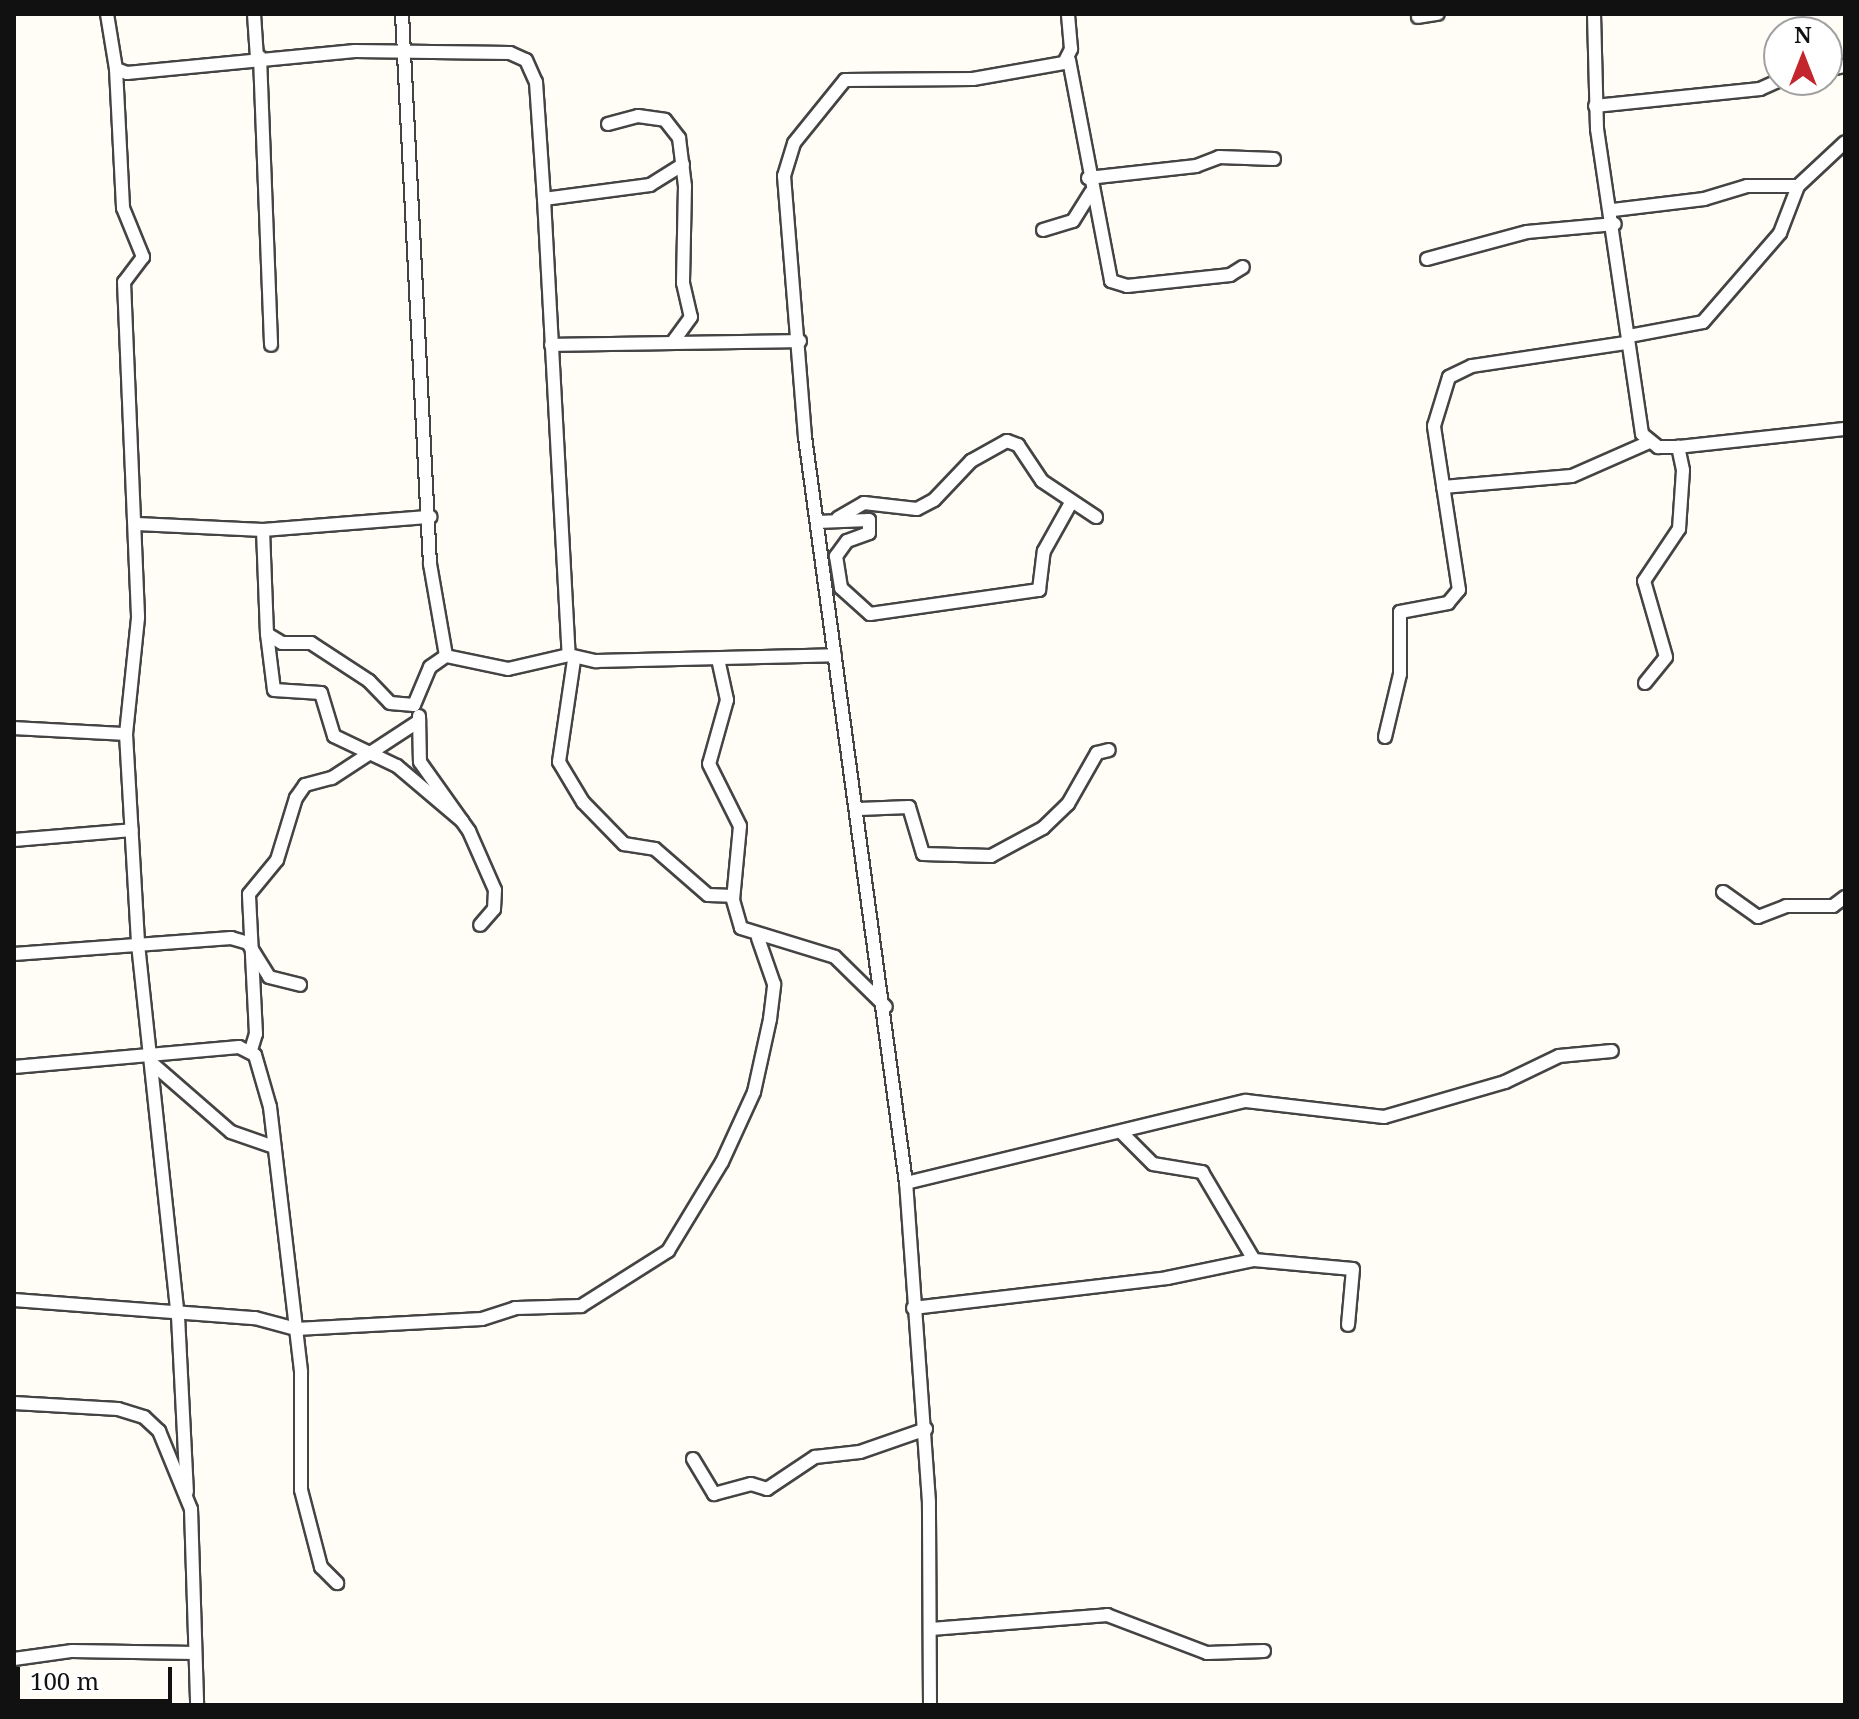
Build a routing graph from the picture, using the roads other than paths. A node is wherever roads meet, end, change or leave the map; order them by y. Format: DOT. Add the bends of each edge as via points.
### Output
graph roads {
  1 [pos="107,14"];
  2 [pos="254,14"];
  3 [pos="402,14"];
  4 [pos="1068,14"];
  5 [pos="1438,14"];
  6 [pos="1594,14"];
  7 [pos="1418,17"];
  8 [pos="402,50"];
  9 [pos="259,58"];
  10 [pos="1069,60"];
  11 [pos="116,69"];
  12 [pos="1763,88"];
  13 [pos="1595,106"];
  14 [pos="608,124"];
  15 [pos="1845,142"];
  16 [pos="1274,159"];
  17 [pos="683,164"];
  18 [pos="1088,178"];
  19 [pos="1798,186"];
  20 [pos="1091,192"];
  21 [pos="544,199"];
  22 [pos="1613,210"];
  23 [pos="1615,224"];
  24 [pos="1043,230"];
  25 [pos="1427,259"];
  26 [pos="1243,267"];
  27 [pos="1627,340"];
  28 [pos="800,341"];
  29 [pos="672,343"];
  30 [pos="271,345"];
  31 [pos="551,345"];
  32 [pos="1845,429"];
  33 [pos="1647,443"];
  34 [pos="1678,447"];
  35 [pos="1443,487"];
  36 [pos="1072,501"];
  37 [pos="430,517"];
  38 [pos="1096,517"];
  39 [pos="836,520"];
  40 [pos="817,522"];
  41 [pos="137,524"];
  42 [pos="263,530"];
  43 [pos="267,634"];
  44 [pos="835,655"];
  45 [pos="446,656"];
  46 [pos="572,657"];
  47 [pos="718,659"];
  48 [pos="1645,683"];
  49 [pos="421,697"];
  50 [pos="419,721"];
  51 [pos="14,728"];
  52 [pos="126,734"];
  53 [pos="1385,737"];
  54 [pos="1109,750"];
  55 [pos="371,751"];
  56 [pos="859,809"];
  57 [pos="462,821"];
  58 [pos="132,830"];
  59 [pos="14,840"];
  60 [pos="1723,892"];
  61 [pos="733,896"];
  62 [pos="1845,897"];
  63 [pos="480,925"];
  64 [pos="758,938"];
  65 [pos="248,943"];
  66 [pos="138,944"];
  67 [pos="14,954"];
  68 [pos="300,985"];
  69 [pos="886,1007"];
  70 [pos="251,1050"];
  71 [pos="1612,1051"];
  72 [pos="153,1061"];
  73 [pos="14,1067"];
  74 [pos="1123,1134"];
  75 [pos="274,1147"];
  76 [pos="906,1183"];
  77 [pos="1254,1260"];
  78 [pos="14,1300"];
  79 [pos="913,1308"];
  80 [pos="178,1316"];
  81 [pos="1348,1325"];
  82 [pos="296,1329"];
  83 [pos="14,1403"];
  84 [pos="926,1429"];
  85 [pos="693,1459"];
  86 [pos="187,1492"];
  87 [pos="337,1583"];
  88 [pos="931,1629"];
  89 [pos="1264,1651"];
  90 [pos="195,1653"];
  91 [pos="14,1659"];
  92 [pos="197,1705"];
  93 [pos="930,1705"];
  1 -- 11 [label="street"];
  2 -- 9 [label="street"];
  3 -- 8 [label="street"];
  4 -- 10 [label="street"];
  5 -- 7 [label="street"];
  6 -- 13 [label="street"];
  8 -- 9 [label="street"];
  8 -- 21 [label="street" via="510,53 531,64"];
  8 -- 37 [label="street"];
  9 -- 11 [label="street" via="138,74"];
  9 -- 30 [label="street"];
  10 -- 18 [label="street"];
  10 -- 28 [label="street" via="973,79 855,76 837,87 794,143 784,176"];
  11 -- 41 [label="street" via="123,208 143,257 124,282"];
  12 -- 13 [label="street"];
  13 -- 22 [label="street"];
  14 -- 17 [label="street" via="638,116 665,120 675,127"];
  15 -- 19 [label="street"];
  16 -- 18 [label="street" via="1219,157 1196,166"];
  17 -- 21 [label="street" via="650,185"];
  17 -- 29 [label="street" via="680,221 691,317"];
  18 -- 20 [label="street"];
  19 -- 22 [label="street" via="1747,186 1704,199"];
  19 -- 27 [label="street" via="1780,233 1703,322"];
  20 -- 24 [label="street" via="1073,221"];
  20 -- 26 [label="street" via="1111,281 1127,286 1230,275"];
  21 -- 31 [label="street"];
  22 -- 23 [label="street"];
  23 -- 25 [label="street" via="1527,232"];
  23 -- 27 [label="street"];
  27 -- 33 [label="street"];
  27 -- 35 [label="street" via="1456,371 1435,413"];
  28 -- 29 [label="street"];
  28 -- 40 [label="street"];
  29 -- 31 [label="street"];
  31 -- 46 [label="street"];
  32 -- 34 [label="street"];
  33 -- 34 [label="street"];
  33 -- 35 [label="street" via="1572,476"];
  34 -- 48 [label="street" via="1683,470 1679,529 1644,581 1666,657"];
  35 -- 53 [label="street" via="1459,590 1448,603 1400,612 1400,674"];
  36 -- 38 [label="street"];
  36 -- 39 [label="street" via="1042,481 1018,445 1007,441 971,461 934,500 917,509 864,503"];
  36 -- 39 [label="street" via="1044,551 1039,590 870,614 841,588 836,556 847,541 869,533 869,520"];
  37 -- 42 [label="street"];
  37 -- 45 [label="street" via="430,564"];
  39 -- 40 [label="street"];
  40 -- 44 [label="street"];
  41 -- 42 [label="street"];
  41 -- 52 [label="street" via="138,618"];
  42 -- 43 [label="street"];
  43 -- 49 [label="street" via="282,643 311,643 369,681 390,703 403,707"];
  43 -- 55 [label="street" via="274,690 321,693 328,728"];
  44 -- 47 [label="street"];
  44 -- 56 [label="street"];
  45 -- 46 [label="street" via="508,669"];
  45 -- 49 [label="street" via="430,667"];
  46 -- 47 [label="street"];
  46 -- 61 [label="street" via="559,762 583,802 624,844 655,849 708,895"];
  47 -- 61 [label="street" via="727,700 709,764 740,826"];
  49 -- 50 [label="street"];
  50 -- 55 [label="street"];
  50 -- 57 [label="street" via="420,762"];
  51 -- 52 [label="street"];
  52 -- 58 [label="street"];
  54 -- 56 [label="street" via="1097,753 1068,804 1043,828 991,856 923,854 909,807"];
  55 -- 57 [label="street"];
  55 -- 65 [label="street" via="332,778 305,785 296,798 277,860 249,894"];
  56 -- 69 [label="street"];
  57 -- 63 [label="street" via="495,890 494,909"];
  58 -- 59 [label="street"];
  58 -- 66 [label="street"];
  60 -- 62 [label="street" via="1758,917 1786,906 1833,906"];
  61 -- 64 [label="street" via="741,928"];
  64 -- 69 [label="street" via="835,957"];
  64 -- 82 [label="street" via="774,984 757,1082 716,1175 668,1251 570,1309"];
  65 -- 66 [label="street" via="231,938"];
  65 -- 68 [label="street" via="269,977"];
  65 -- 70 [label="street" via="256,1034"];
  66 -- 67 [label="street"];
  66 -- 72 [label="street"];
  69 -- 76 [label="street"];
  70 -- 72 [label="street"];
  70 -- 75 [label="street" via="270,1107"];
  71 -- 74 [label="street" via="1559,1056 1505,1082 1384,1117 1246,1101"];
  72 -- 73 [label="street"];
  72 -- 75 [label="street" via="231,1132"];
  72 -- 80 [label="street"];
  74 -- 76 [label="street"];
  74 -- 77 [label="street" via="1153,1164 1202,1172"];
  75 -- 82 [label="street"];
  76 -- 79 [label="street"];
  77 -- 79 [label="street" via="1167,1278"];
  77 -- 81 [label="street" via="1353,1269"];
  78 -- 80 [label="street"];
  79 -- 84 [label="street"];
  80 -- 82 [label="street" via="255,1318"];
  80 -- 86 [label="street"];
  82 -- 87 [label="street" via="301,1490 321,1567"];
  83 -- 86 [label="street" via="144,1417 159,1431 171,1470"];
  84 -- 85 [label="street" via="860,1452 815,1457 767,1489 751,1484 714,1494"];
  84 -- 88 [label="street"];
  86 -- 90 [label="street"];
  88 -- 89 [label="street" via="1107,1615 1207,1653"];
  88 -- 93 [label="street"];
  90 -- 91 [label="street" via="72,1651"];
  90 -- 92 [label="street"];
}
